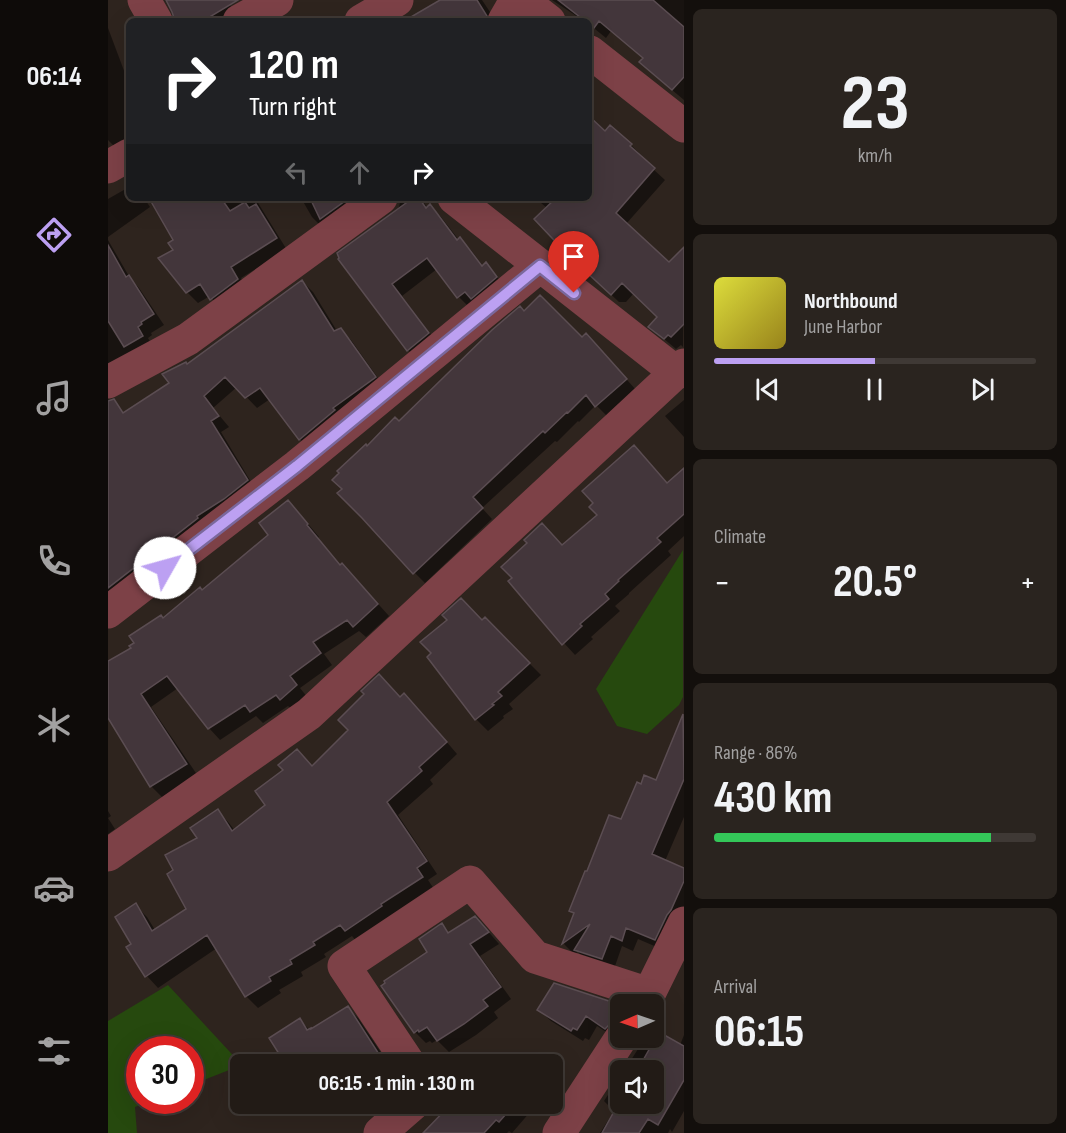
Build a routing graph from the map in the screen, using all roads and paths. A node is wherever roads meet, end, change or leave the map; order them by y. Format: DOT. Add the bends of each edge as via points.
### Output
graph roads {
  1 [pos="144,0"];
  2 [pos="277,0"];
  3 [pos="396,0"];
  4 [pos="516,0"];
  5 [pos="522,0"];
  6 [pos="154,18"];
  7 [pos="244,18"];
  8 [pos="366,18"];
  9 [pos="506,18"];
  10 [pos="545,18"];
  11 [pos="592,54"];
  12 [pos="684,126"];
  13 [pos="126,157"];
  14 [pos="108,167"];
  15 [pos="377,201"];
  16 [pos="458,201"];
  17 [pos="540,266"];
  18 [pos="680,369"];
  19 [pos="108,382"];
  20 [pos="108,612"];
  21 [pos="108,855"];
  22 [pos="684,923"];
  23 [pos="631,994"];
  24 [pos="649,994"];
  25 [pos="614,1048"];
  26 [pos="403,1054"];
  27 [pos="402,1114"];
  28 [pos="380,1133"];
  29 [pos="559,1133"];
  1 -- 6 [label="street"];
  2 -- 7 [label="street"];
  3 -- 8 [label="street"];
  4 -- 9 [label="street"];
  5 -- 10 [label="street"];
  11 -- 12 [label="street"];
  13 -- 14 [label="street"];
  15 -- 19 [label="street" via="188,339"];
  16 -- 17 [label="street"];
  17 -- 18 [label="street"];
  17 -- 20 [label="street" via="297,466"];
  18 -- 21 [label="street" via="309,714"];
  22 -- 24 [label="street"];
  23 -- 26 [label="street" via="535,957 470,882 344,966"];
  25 -- 29 [label="street"];
  27 -- 28 [label="street"];
}
